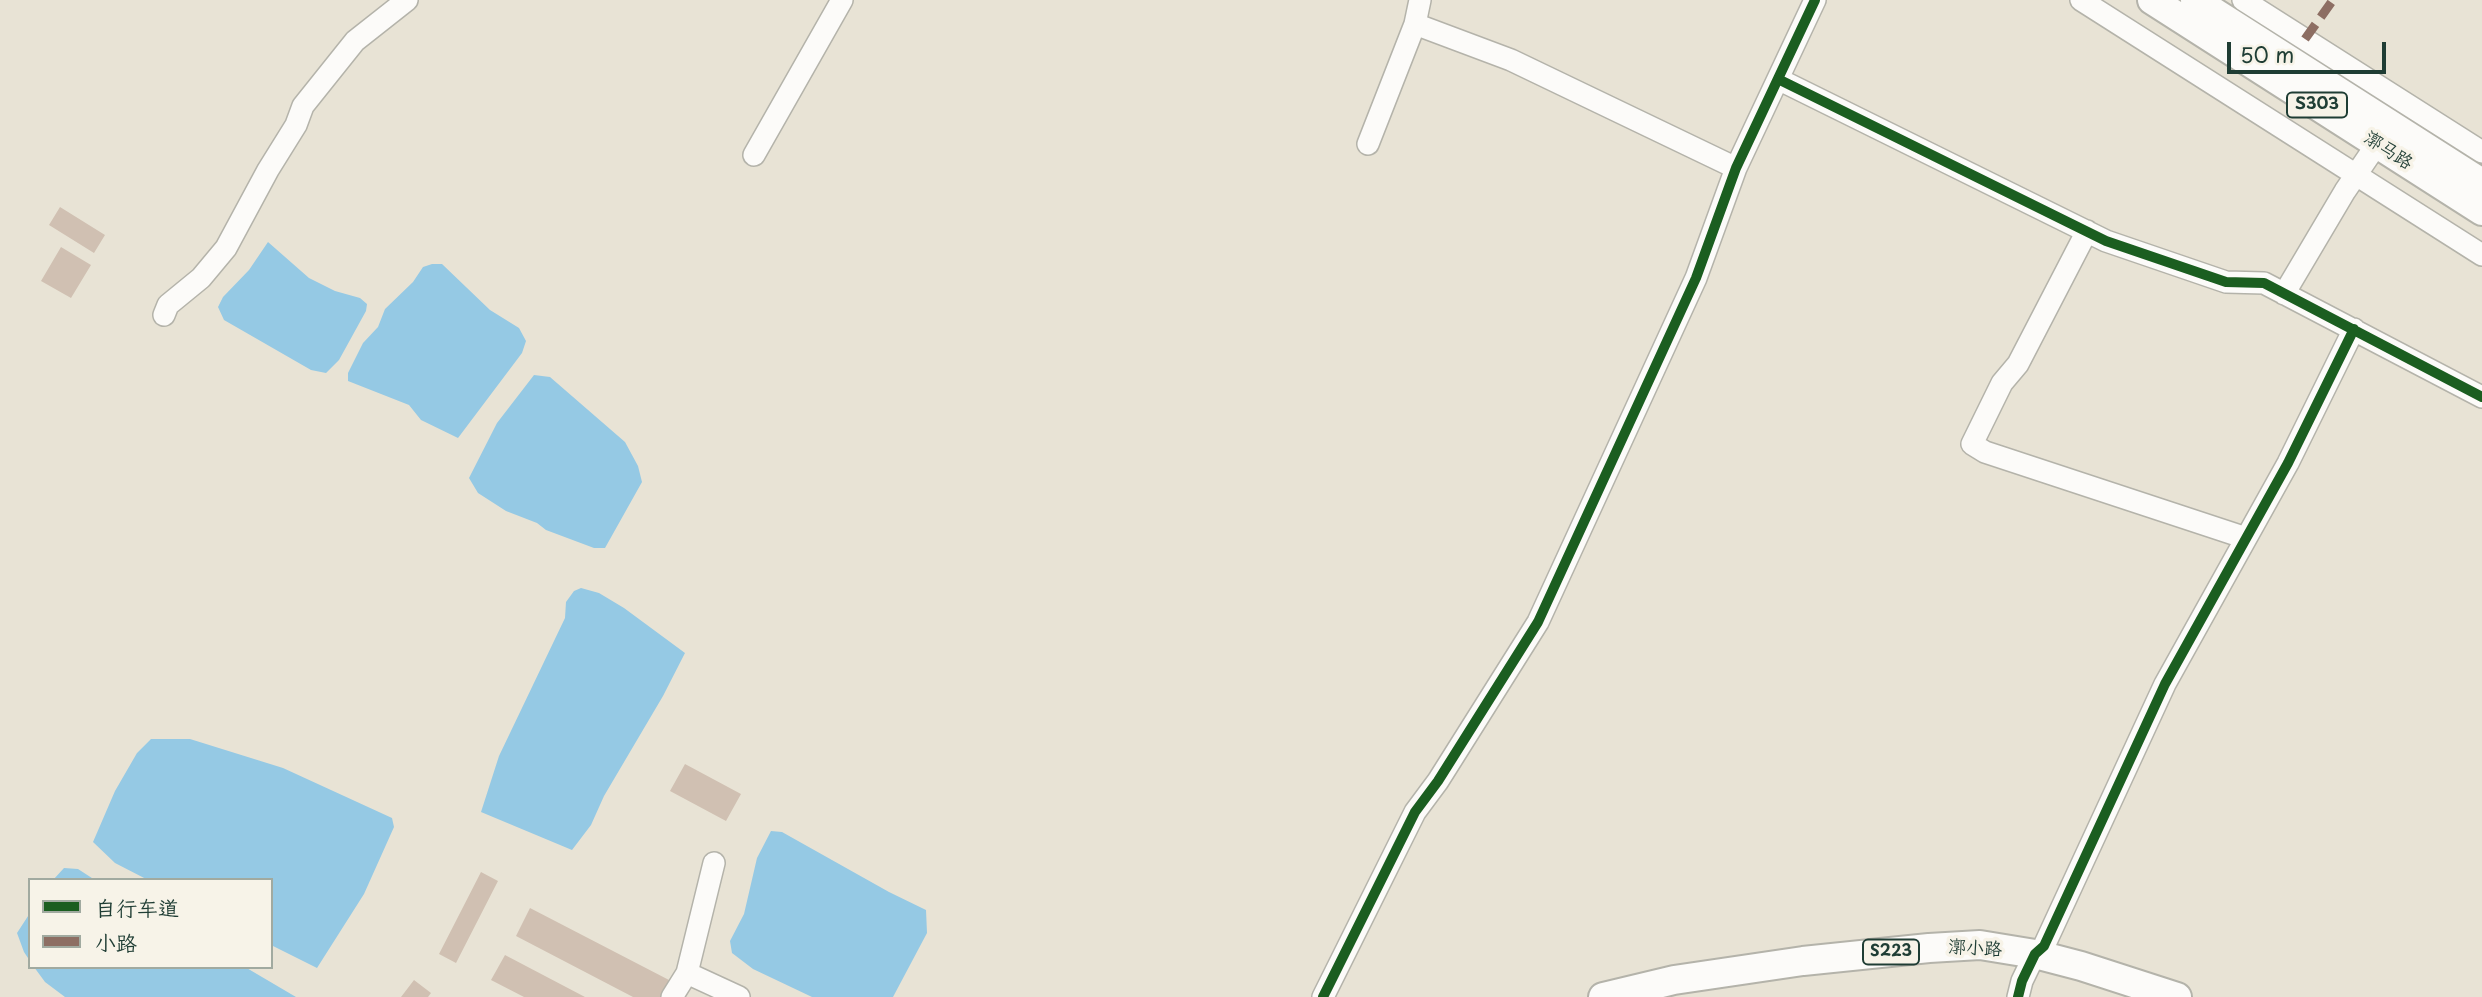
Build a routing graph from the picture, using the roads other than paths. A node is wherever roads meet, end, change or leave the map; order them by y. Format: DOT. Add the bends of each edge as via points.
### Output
graph roads {
  1 [pos="407,0"];
  2 [pos="842,0"];
  3 [pos="1420,0"];
  4 [pos="1815,0"];
  5 [pos="2081,0"];
  6 [pos="2152,0"];
  7 [pos="2195,0"];
  8 [pos="2243,0"];
  9 [pos="1415,24"];
  10 [pos="1778,79"];
  11 [pos="1368,144"];
  12 [pos="2377,144"];
  13 [pos="2482,152"];
  14 [pos="754,155"];
  15 [pos="1735,167"];
  16 [pos="2356,175"];
  17 [pos="2482,183"];
  18 [pos="2482,211"];
  19 [pos="2087,231"];
  20 [pos="2482,255"];
  21 [pos="2284,293"];
  22 [pos="164,315"];
  23 [pos="2354,329"];
  24 [pos="2482,397"];
  25 [pos="2246,538"];
  26 [pos="714,863"];
  27 [pos="2035,954"];
  28 [pos="687,973"];
  29 [pos="672,997"];
  30 [pos="739,997"];
  31 [pos="1323,997"];
  32 [pos="1603,997"];
  33 [pos="2018,997"];
  34 [pos="2177,997"];
  1 -- 22 [label="street" via="355,41 303,106 226,248 201,278 167,305"];
  2 -- 14 [label="street"];
  3 -- 9 [label="street"];
  4 -- 10 [label="street"];
  5 -- 16 [label="street"];
  6 -- 12 [label="main road, 漷马路 / S303"];
  7 -- 17 [label="main road, 漷马路 / S303"];
  8 -- 13 [label="street"];
  9 -- 11 [label="street"];
  9 -- 15 [label="street" via="1511,60"];
  10 -- 15 [label="street"];
  10 -- 19 [label="street"];
  12 -- 16 [label="street"];
  12 -- 18 [label="main road, 漷马路 / S303"];
  15 -- 31 [label="street" via="1696,278 1538,622 1415,812"];
  16 -- 20 [label="street"];
  16 -- 21 [label="street"];
  19 -- 21 [label="street" via="2226,282 2264,283"];
  19 -- 25 [label="street" via="1972,444"];
  21 -- 23 [label="street"];
  23 -- 24 [label="street"];
  23 -- 25 [label="street"];
  25 -- 27 [label="street" via="2165,684 2044,946"];
  26 -- 28 [label="street"];
  27 -- 32 [label="main road, 漷小路 / S223" via="1980,945 1929,948 1674,980"];
  27 -- 33 [label="street"];
  27 -- 34 [label="main road, 漷小路 / S223"];
  28 -- 29 [label="street"];
  28 -- 30 [label="street"];
}
